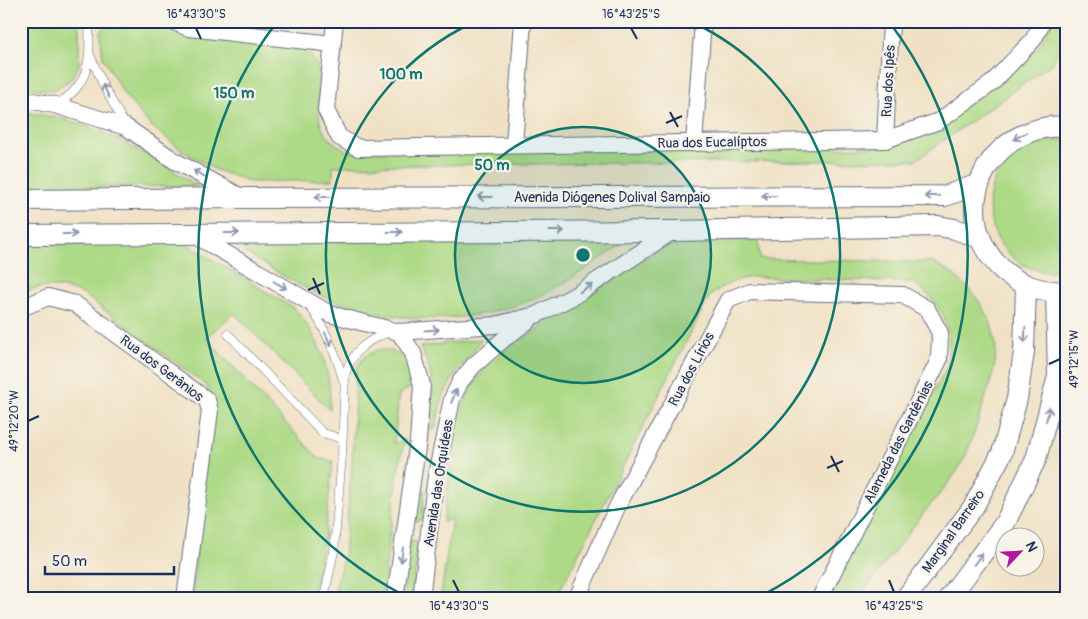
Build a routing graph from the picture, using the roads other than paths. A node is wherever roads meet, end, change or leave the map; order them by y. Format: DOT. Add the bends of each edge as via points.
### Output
graph roads {
  1 [pos="89,21"];
  2 [pos="172,21"];
  3 [pos="335,21"];
  4 [pos="523,21"];
  5 [pos="703,21"];
  6 [pos="891,21"];
  7 [pos="1043,21"];
  8 [pos="333,44"];
  9 [pos="90,53"];
  10 [pos="21,99"];
  11 [pos="55,105"];
  12 [pos="1066,125"];
  13 [pos="126,127"];
  14 [pos="885,140"];
  15 [pos="694,143"];
  16 [pos="514,145"];
  17 [pos="979,184"];
  18 [pos="243,198"];
  19 [pos="21,200"];
  20 [pos="673,231"];
  21 [pos="193,234"];
  22 [pos="21,235"];
  23 [pos="980,238"];
  24 [pos="1026,286"];
  25 [pos="1061,292"];
  26 [pos="903,295"];
  27 [pos="303,298"];
  28 [pos="21,308"];
  29 [pos="536,315"];
  30 [pos="400,332"];
  31 [pos="228,334"];
  32 [pos="344,385"];
  33 [pos="342,439"];
  34 [pos="418,441"];
  35 [pos="443,444"];
  36 [pos="404,533"];
  37 [pos="429,538"];
  38 [pos="185,598"];
  39 [pos="324,598"];
  40 [pos="396,598"];
  41 [pos="421,598"];
  42 [pos="577,598"];
  43 [pos="820,598"];
  44 [pos="906,598"];
  45 [pos="949,598"];
  1 -- 9 [label="lane"];
  2 -- 8 [label="street" via="188,28"];
  3 -- 8 [label="street"];
  4 -- 16 [label="street"];
  5 -- 15 [label="street"];
  6 -- 14 [label="street, Rua dos Ipês"];
  7 -- 14 [label="street, Rua dos Eucalíptos" via="1033,40 992,83 939,121"];
  8 -- 16 [label="street, Rua dos Eucalíptos" via="326,110 339,137 358,148"];
  9 -- 11 [label="lane" via="81,82"];
  13 -- 9 [label="lane, one-way"];
  10 -- 11 [label="street, Avenida Diógenes Dolival Sampaio"];
  11 -- 13 [label="street, Avenida Diógenes Dolival Sampaio"];
  12 -- 17 [label="street, one-way" via="1027,132 1006,144 990,162"];
  18 -- 13 [label="street, Avenida Diógenes Dolival Sampaio, one-way" via="175,161"];
  14 -- 15 [label="street, Rua dos Eucalíptos"];
  15 -- 16 [label="street, Rua dos Eucalíptos"];
  17 -- 18 [label="street, Avenida Diógenes Dolival Sampaio, one-way" via="945,196"];
  17 -- 23 [label="street" via="975,211"];
  18 -- 19 [label="street, Avenida Diógenes Dolival Sampaio"];
  21 -- 20 [label="street, one-way"];
  20 -- 23 [label="street" via="938,226"];
  29 -- 20 [label="street, one-way" via="574,296"];
  22 -- 21 [label="street, one-way"];
  21 -- 27 [label="street, one-way"];
  23 -- 24 [label="street" via="991,258 1007,275"];
  24 -- 25 [label="street"];
  24 -- 44 [label="street, Marginal Barreiro, one-way" via="1024,352 1017,399 1002,453 974,506"];
  45 -- 25 [label="street, one-way" via="1005,523 1036,459 1058,376"];
  26 -- 42 [label="street, Rua dos Lírios" via="750,292 728,300 617,508"];
  26 -- 43 [label="street, Alameda das Gardênias" via="927,309 940,333 939,360"];
  27 -- 30 [label="street" via="330,314"];
  27 -- 32 [label="lane, one-way" via="331,344"];
  28 -- 38 [label="street, Rua dos Gerânios" via="48,297 75,304 207,400 210,411"];
  30 -- 29 [label="street, one-way" via="495,325"];
  35 -- 29 [label="street, Avenida das Orquídeas, one-way" via="452,399 460,382 473,366"];
  30 -- 32 [label="lane" via="378,336 360,348 348,365"];
  30 -- 34 [label="street, Avenida das Orquídeas" via="413,353 422,385"];
  31 -- 33 [label="lane" via="324,433"];
  32 -- 33 [label="lane"];
  33 -- 39 [label="lane" via="334,551"];
  34 -- 35 [label="street"];
  34 -- 36 [label="street, Avenida das Orquídeas"];
  35 -- 37 [label="street, Avenida das Orquídeas"];
  36 -- 37 [label="street"];
  36 -- 40 [label="street, Avenida das Orquídeas, one-way"];
  37 -- 41 [label="street, Avenida das Orquídeas"];
}
